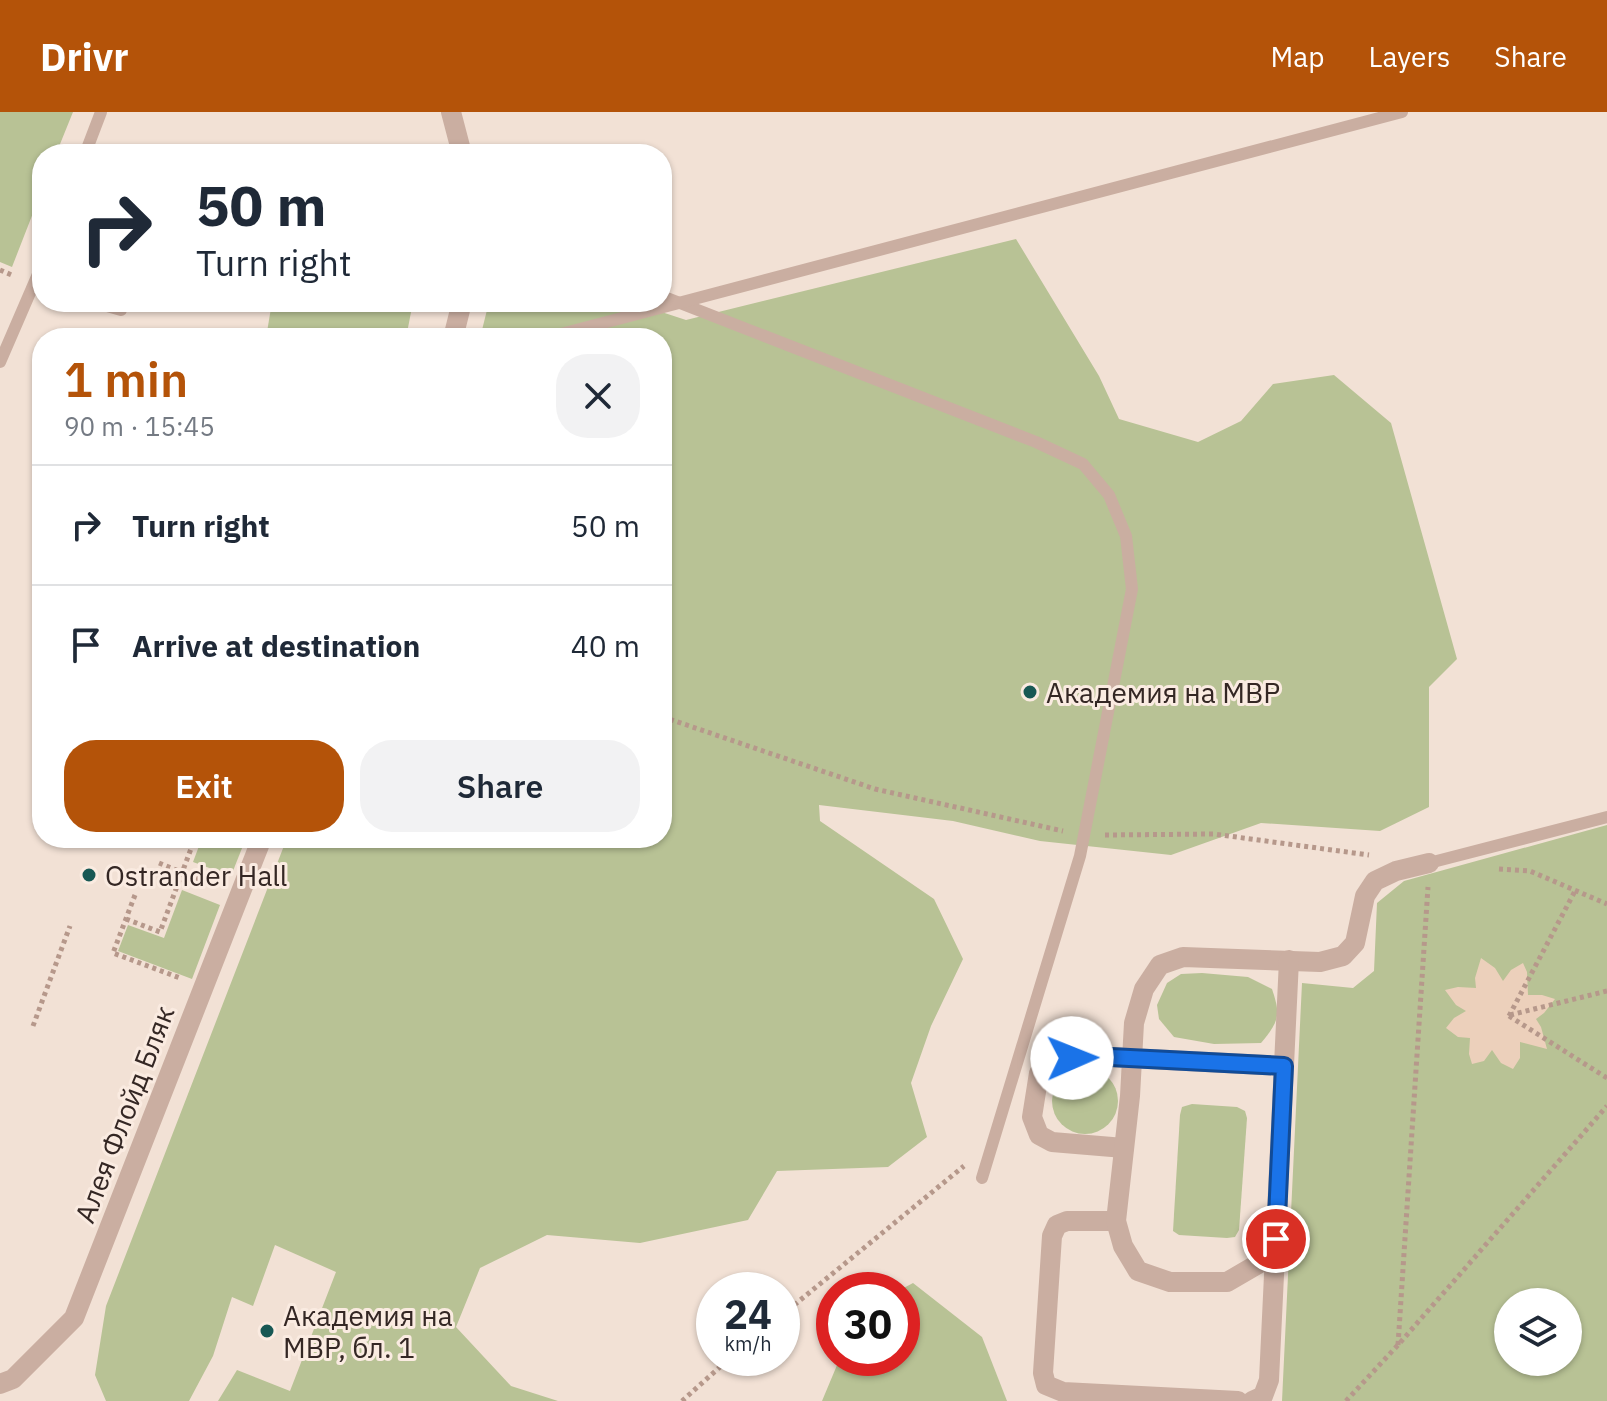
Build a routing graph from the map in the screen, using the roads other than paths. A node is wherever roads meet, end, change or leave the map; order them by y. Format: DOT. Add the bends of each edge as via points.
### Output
graph roads {
  1 [pos="101,112"];
  2 [pos="451,112"];
  3 [pos="1402,112"];
  4 [pos="89,144"];
  5 [pos="459,144"];
  6 [pos="32,299"];
  7 [pos="672,300"];
  8 [pos="680,303"];
  9 [pos="672,305"];
  10 [pos="646,312"];
  11 [pos="584,328"];
  12 [pos="0,362"];
  13 [pos="1607,817"];
  14 [pos="258,848"];
  15 [pos="1429,863"];
  16 [pos="1289,960"];
  17 [pos="1132,1060"];
  18 [pos="1284,1066"];
  19 [pos="1124,1148"];
  20 [pos="982,1178"];
  21 [pos="1116,1221"];
  22 [pos="1276,1239"];
  23 [pos="0,1384"];
  24 [pos="1238,1401"];
  25 [pos="1252,1401"];
  1 -- 4 [label="lane"];
  2 -- 5 [label="street"];
  3 -- 8 [label="lane"];
  6 -- 12 [label="lane"];
  7 -- 8 [label="lane"];
  8 -- 9 [label="lane"];
  8 -- 20 [label="lane" via="1083,464 1109,495 1126,536 1132,589 1084,836"];
  10 -- 11 [label="lane"];
  13 -- 15 [label="lane"];
  14 -- 23 [label="street, Алея Флойд Бляк" via="74,1318 13,1379"];
  15 -- 16 [label="street" via="1375,881 1365,896 1355,943 1343,956 1320,962"];
  16 -- 17 [label="street" via="1183,957 1160,965 1144,989 1134,1023"];
  16 -- 18 [label="street"];
  17 -- 18 [label="street"];
  17 -- 19 [label="street"];
  17 -- 19 [label="street" via="1091,1056 1053,1061 1039,1073 1032,1117 1039,1135 1052,1142"];
  18 -- 22 [label="street"];
  19 -- 21 [label="street"];
  21 -- 22 [label="street" via="1138,1271 1170,1282 1227,1282 1258,1264"];
  21 -- 24 [label="street" via="1067,1221 1057,1225 1052,1236 1046,1385 1063,1392"];
  22 -- 25 [label="street" via="1269,1380 1263,1396"];
}
